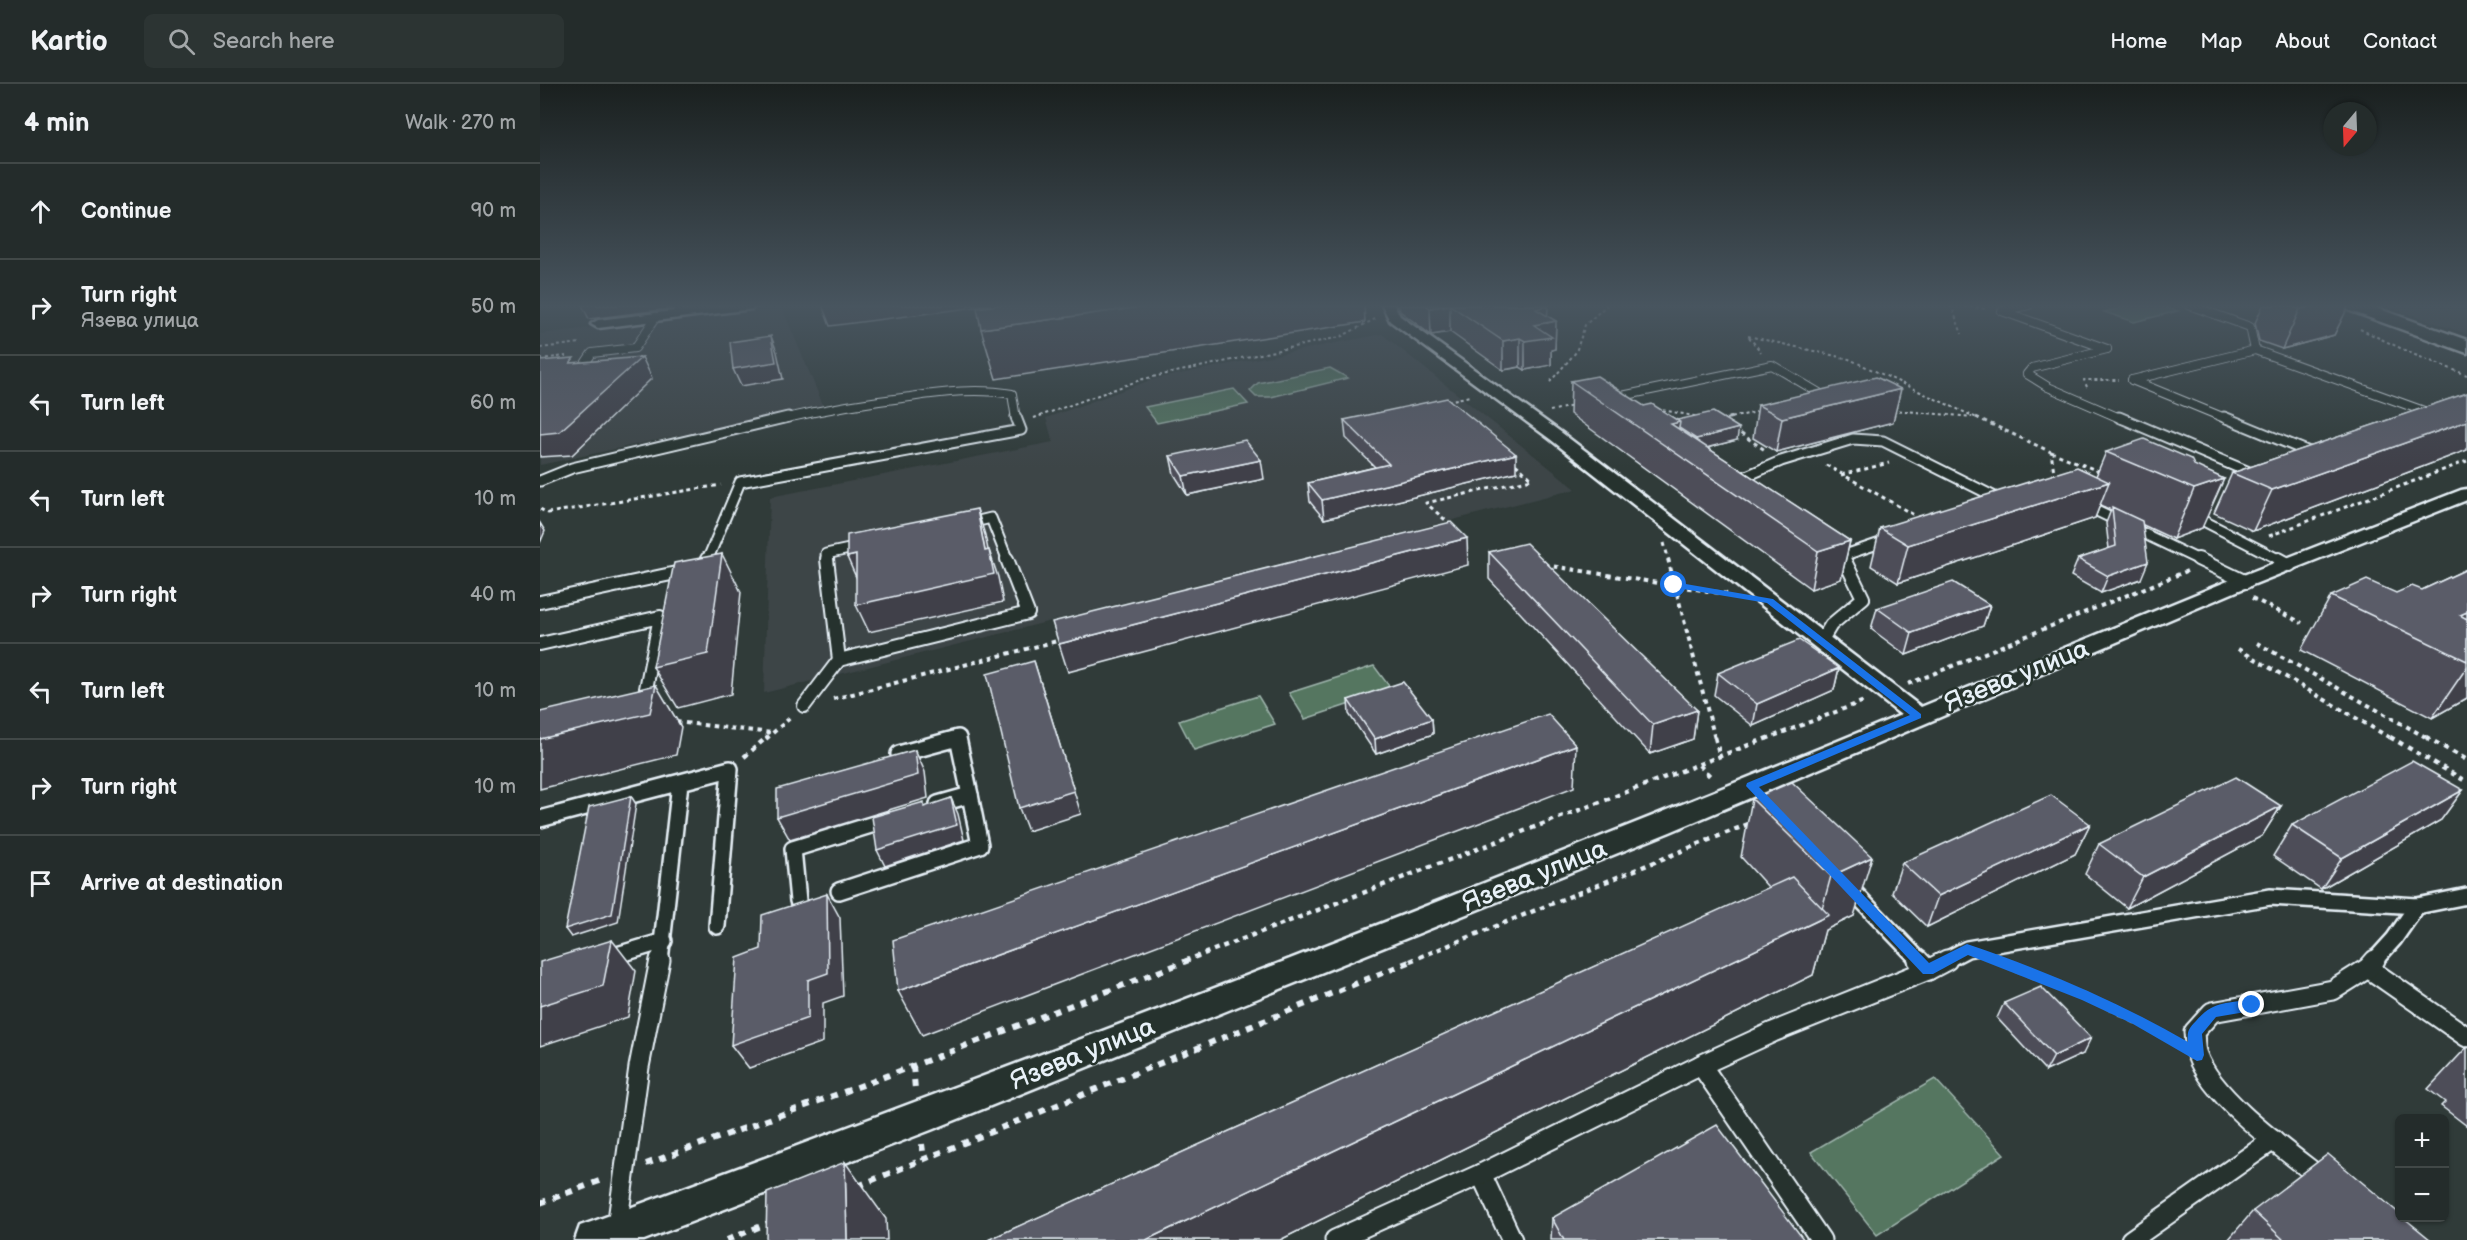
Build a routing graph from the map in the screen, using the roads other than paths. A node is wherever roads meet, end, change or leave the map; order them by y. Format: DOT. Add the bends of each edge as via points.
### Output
graph roads {
  1 [pos="588,359"];
  2 [pos="1451,359"];
  3 [pos="2068,359"];
  4 [pos="2218,359"];
  5 [pos="2280,359"];
  6 [pos="561,371"];
  7 [pos="1839,405"];
  8 [pos="1614,406"];
  9 [pos="2417,423"];
  10 [pos="2325,451"];
  11 [pos="2314,454"];
  12 [pos="2303,459"];
  13 [pos="2271,472"];
  14 [pos="1721,476"];
  15 [pos="2260,477"];
  16 [pos="2250,480"];
  17 [pos="540,481"];
  18 [pos="1731,483"];
  19 [pos="1740,489"];
  20 [pos="2057,492"];
  21 [pos="2467,495"];
  22 [pos="2177,507"];
  23 [pos="1987,510"];
  24 [pos="958,526"];
  25 [pos="1903,536"];
  26 [pos="870,544"];
  27 [pos="1823,544"];
  28 [pos="1842,556"];
  29 [pos="2290,565"];
  30 [pos="2246,582"];
  31 [pos="540,602"];
  32 [pos="1822,640"];
  33 [pos="540,644"];
  34 [pos="839,660"];
  35 [pos="804,706"];
  36 [pos="1918,716"];
  37 [pos="640,718"];
  38 [pos="889,757"];
  39 [pos="680,783"];
  40 [pos="970,795"];
  41 [pos="926,808"];
  42 [pos="904,815"];
  43 [pos="540,819"];
  44 [pos="1840,878"];
  45 [pos="839,891"];
  46 [pos="2467,896"];
  47 [pos="798,901"];
  48 [pos="2417,906"];
  49 [pos="717,926"];
  50 [pos="663,941"];
  51 [pos="596,962"];
  52 [pos="2368,968"];
  53 [pos="1928,970"];
  54 [pos="2467,1037"];
  55 [pos="1701,1065"];
  56 [pos="2273,1140"];
  57 [pos="1481,1174"];
  58 [pos="2336,1190"];
  59 [pos="606,1235"];
  60 [pos="1335,1240"];
  61 [pos="1512,1240"];
  62 [pos="1821,1240"];
  63 [pos="2132,1240"];
  1 -- 6 [label="lane" via="582,368"];
  2 -- 32 [label="street"];
  3 -- 15 [label="lane" via="2032,368 2027,374 2048,387"];
  4 -- 11 [label="lane" via="2132,380"];
  5 -- 9 [label="lane" via="2440,416"];
  7 -- 8 [label="lane" via="1772,365 1604,400"];
  10 -- 11 [label="lane"];
  11 -- 12 [label="lane"];
  13 -- 15 [label="lane"];
  14 -- 18 [label="lane"];
  15 -- 16 [label="lane"];
  17 -- 31 [label="lane" via="572,468 841,405 909,395 996,391 1012,394 1021,430 740,482 704,567"];
  18 -- 19 [label="lane"];
  18 -- 23 [label="lane" via="1781,461 1853,438 1868,439 1883,441 2014,502"];
  20 -- 30 [label="lane"];
  21 -- 29 [label="street, Язева улица"];
  22 -- 29 [label="lane"];
  24 -- 34 [label="lane" via="991,519 1028,613"];
  25 -- 28 [label="lane"];
  26 -- 34 [label="lane" via="826,554"];
  27 -- 28 [label="lane"];
  28 -- 32 [label="lane" via="1863,598 1831,625"];
  29 -- 30 [label="street, Язева улица"];
  30 -- 36 [label="street, Язева улица"];
  32 -- 36 [label="street"];
  33 -- 37 [label="lane" via="660,617"];
  34 -- 35 [label="lane"];
  36 -- 59 [label="street, Язева улица" via="1758,792 1660,825 941,1109"];
  38 -- 40 [label="lane" via="958,738"];
  39 -- 43 [label="lane"];
  39 -- 49 [label="lane" via="730,769"];
  39 -- 50 [label="lane"];
  40 -- 41 [label="lane"];
  40 -- 45 [label="lane" via="980,845"];
  42 -- 47 [label="lane" via="793,849"];
  44 -- 53 [label="lane"];
  46 -- 48 [label="lane"];
  48 -- 52 [label="lane"];
  48 -- 53 [label="lane" via="2270,897 1967,949"];
  50 -- 51 [label="lane"];
  50 -- 59 [label="lane" via="624,1172"];
  52 -- 54 [label="lane"];
  52 -- 56 [label="lane" via="2333,990 2212,1012 2194,1032 2197,1055 2214,1081"];
  53 -- 55 [label="lane"];
  55 -- 57 [label="lane"];
  55 -- 62 [label="lane"];
  56 -- 58 [label="lane"];
  56 -- 63 [label="lane"];
  57 -- 60 [label="lane"];
  57 -- 61 [label="lane"];
}
